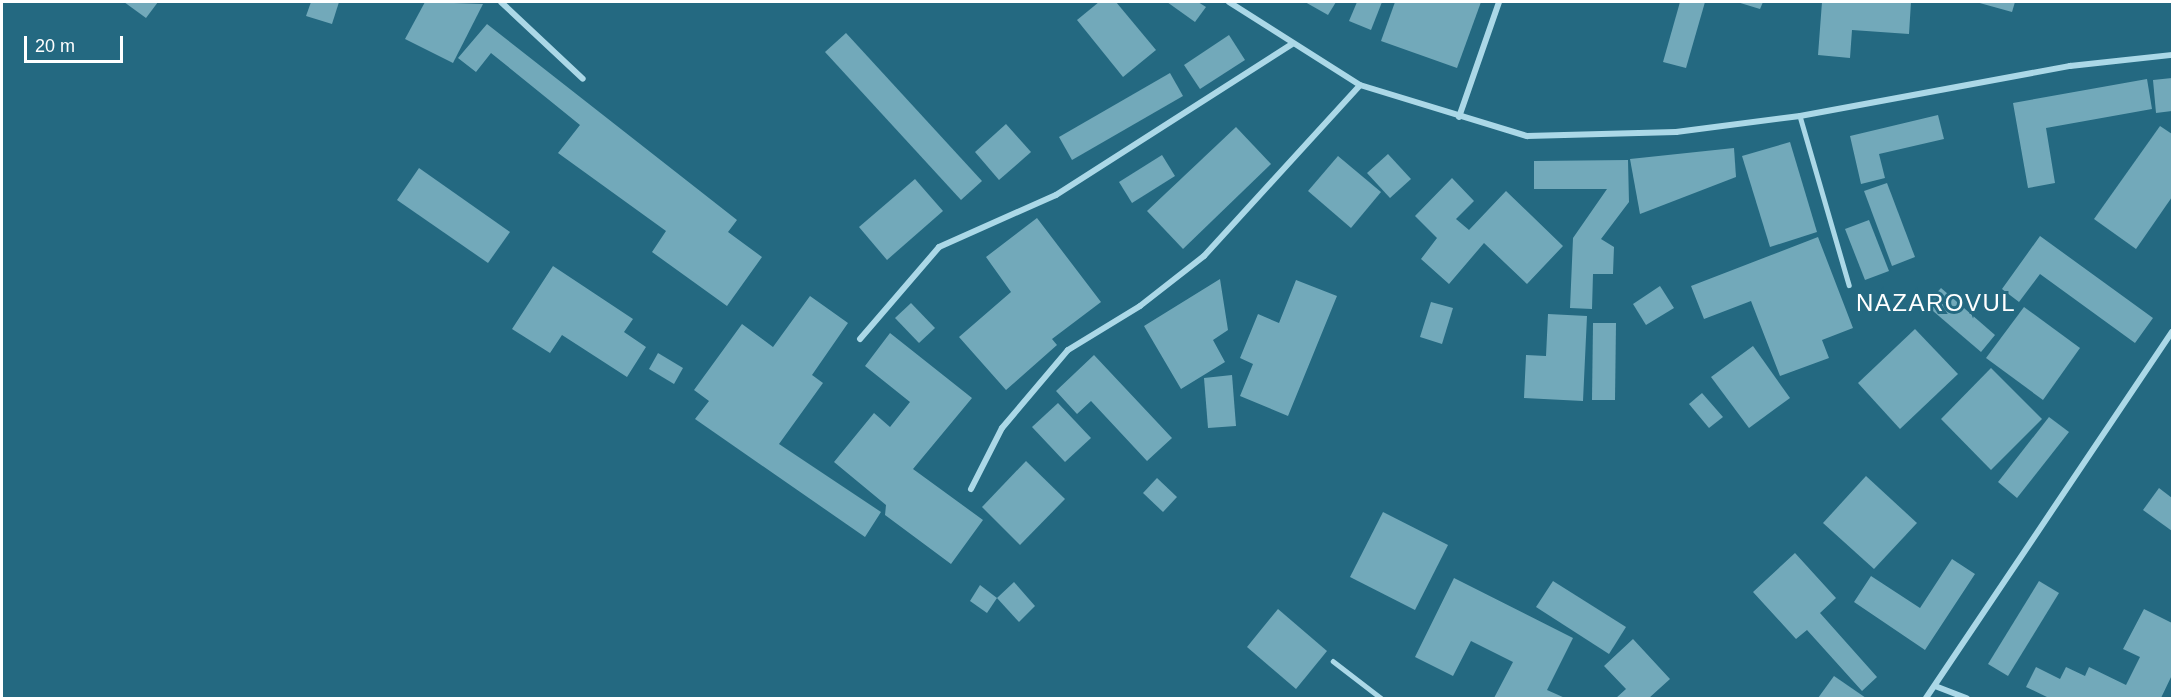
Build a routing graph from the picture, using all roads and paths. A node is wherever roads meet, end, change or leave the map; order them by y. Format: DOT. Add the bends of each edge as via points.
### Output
graph roads {
  1 [pos="501,2"];
  2 [pos="1229,2"];
  3 [pos="1499,2"];
  4 [pos="1293,44"];
  5 [pos="2172,55"];
  6 [pos="583,79"];
  7 [pos="1360,85"];
  8 [pos="1800,116"];
  9 [pos="1459,117"];
  10 [pos="1849,285"];
  11 [pos="2172,332"];
  12 [pos="860,339"];
  13 [pos="971,489"];
  14 [pos="1333,661"];
  15 [pos="1935,686"];
  16 [pos="1381,699"];
  17 [pos="1926,699"];
  18 [pos="1968,699"];
  1 -- 6 [label="street"];
  2 -- 4 [label="street"];
  3 -- 9 [label="street"];
  4 -- 7 [label="street"];
  4 -- 12 [label="street" via="1056,195 939,247"];
  5 -- 8 [label="street" via="2070,66"];
  7 -- 9 [label="street"];
  7 -- 13 [label="street" via="1204,256 1140,306 1068,350 1044,374 1002,428"];
  8 -- 9 [label="street" via="1676,132 1527,136"];
  8 -- 10 [label="lane"];
  11 -- 15 [label="street"];
  14 -- 16 [label="lane"];
  15 -- 17 [label="street"];
  15 -- 18 [label="street"];
}
